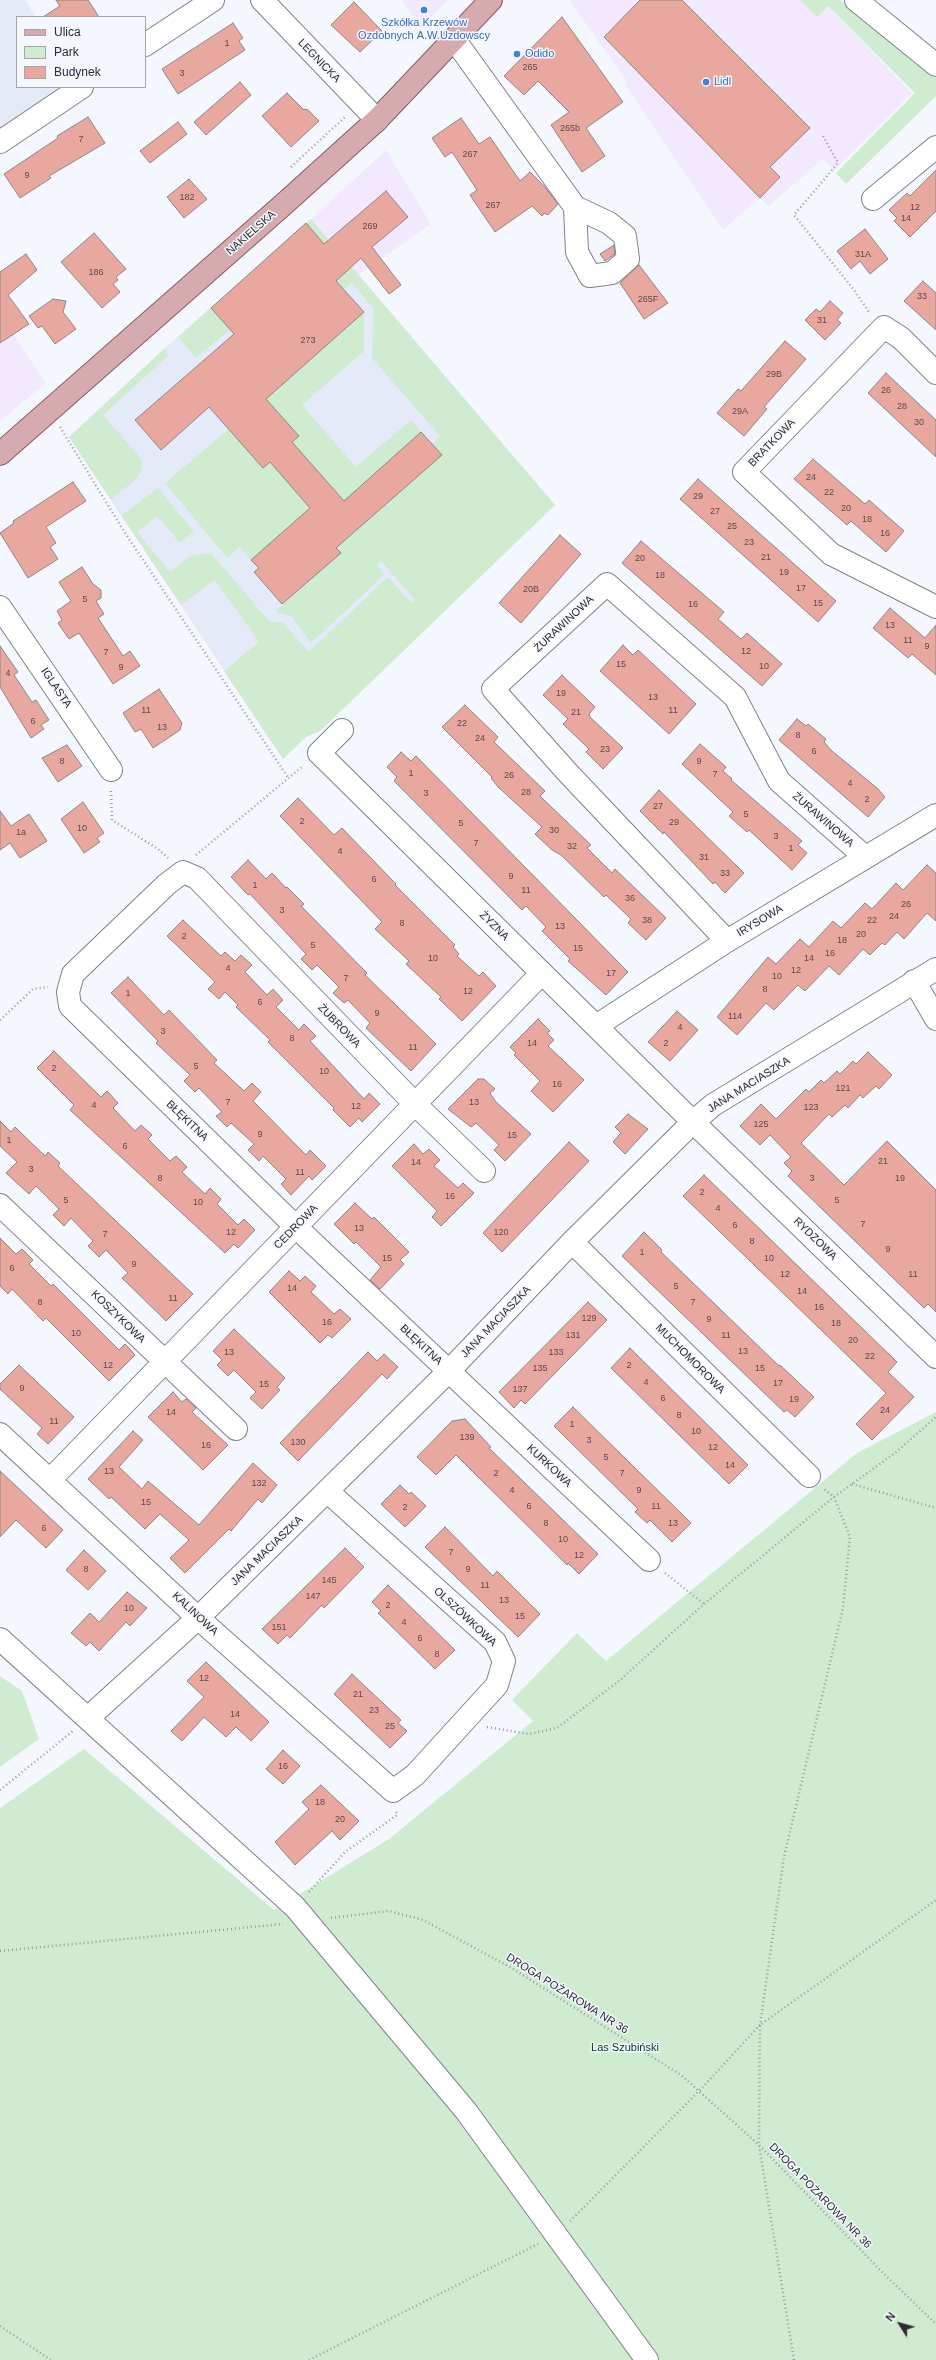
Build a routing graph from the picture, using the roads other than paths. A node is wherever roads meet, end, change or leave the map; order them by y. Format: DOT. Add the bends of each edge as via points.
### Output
graph roads {
  1 [pos="213,0"];
  2 [pos="262,0"];
  3 [pos="491,0"];
  4 [pos="866,3"];
  5 [pos="454,39"];
  6 [pos="146,44"];
  7 [pos="936,64"];
  8 [pos="81,88"];
  9 [pos="377,120"];
  10 [pos="0,142"];
  11 [pos="936,147"];
  12 [pos="873,199"];
  13 [pos="575,207"];
  14 [pos="936,373"];
  15 [pos="0,454"];
  16 [pos="0,607"];
  17 [pos="936,607"];
  18 [pos="342,730"];
  19 [pos="111,770"];
  20 [pos="933,822"];
  21 [pos="865,857"];
  22 [pos="726,941"];
  23 [pos="936,969"];
  24 [pos="542,973"];
  25 [pos="73,974"];
  26 [pos="914,981"];
  27 [pos="936,1019"];
  28 [pos="596,1026"];
  29 [pos="415,1104"];
  30 [pos="693,1122"];
  31 [pos="484,1171"];
  32 [pos="0,1205"];
  33 [pos="296,1227"];
  34 [pos="572,1242"];
  35 [pos="936,1357"];
  36 [pos="165,1362"];
  37 [pos="448,1371"];
  38 [pos="236,1429"];
  39 [pos="0,1434"];
  40 [pos="809,1476"];
  41 [pos="50,1480"];
  42 [pos="327,1492"];
  43 [pos="649,1560"];
  44 [pos="198,1618"];
  45 [pos="0,1639"];
  46 [pos="88,1718"];
  47 [pos="393,1790"];
  48 [pos="647,2360"];
  1 -- 6 [label="street"];
  2 -- 9 [label="street, LEGNICKA"];
  3 -- 5 [label="main road, NAKIELSKA"];
  4 -- 7 [label="street"];
  5 -- 9 [label="main road, NAKIELSKA"];
  5 -- 13 [label="street"];
  8 -- 10 [label="street"];
  9 -- 15 [label="main road, NAKIELSKA"];
  11 -- 12 [label="street"];
  14 -- 17 [label="street, BRATKOWA" via="901,338 884,327 744,472 831,554"];
  16 -- 19 [label="street, IGLASTA"];
  18 -- 24 [label="street, ŻYZNA" via="318,753"];
  20 -- 21 [label="street, IRYSOWA"];
  21 -- 22 [label="street, IRYSOWA"];
  21 -- 22 [label="street, ŻURAWINOWA" via="779,781 735,697 607,584 494,689"];
  22 -- 28 [label="street, IRYSOWA"];
  23 -- 26 [label="street, JANA MACIASZKA"];
  24 -- 28 [label="street, ŻYZNA"];
  24 -- 29 [label="street, CEDROWA"];
  25 -- 29 [label="street, ŻUBROWA" via="167,884 190,875"];
  25 -- 33 [label="street, BŁĘKITNA" via="68,992 70,1006"];
  26 -- 27 [label="street"];
  26 -- 30 [label="street, JANA MACIASZKA" via="713,1105"];
  28 -- 30 [label="street, ŻYZNA"];
  29 -- 31 [label="street, ŻUBROWA"];
  29 -- 33 [label="street, CEDROWA"];
  30 -- 34 [label="street, JANA MACIASZKA"];
  30 -- 35 [label="street, RYDZOWA"];
  32 -- 36 [label="street, KOSZYKOWA"];
  33 -- 36 [label="street, CEDROWA"];
  33 -- 37 [label="street, BŁĘKITNA"];
  34 -- 37 [label="street, JANA MACIASZKA"];
  34 -- 40 [label="street, MUCHOMOROWA"];
  36 -- 38 [label="street, KOSZYKOWA"];
  36 -- 41 [label="street, CEDROWA"];
  37 -- 42 [label="street, JANA MACIASZKA"];
  37 -- 43 [label="street, KURKOWA"];
  39 -- 41 [label="street, KALINOWA"];
  41 -- 44 [label="street, KALINOWA"];
  42 -- 44 [label="street, JANA MACIASZKA"];
  42 -- 47 [label="street, OLSZÓWKOWA" via="494,1642 504,1660 497,1685 415,1775"];
  44 -- 46 [label="street, JANA MACIASZKA"];
  44 -- 47 [label="street, KALINOWA"];
  45 -- 46 [label="street"];
  46 -- 48 [label="street" via="300,1914 466,2111"];
}
